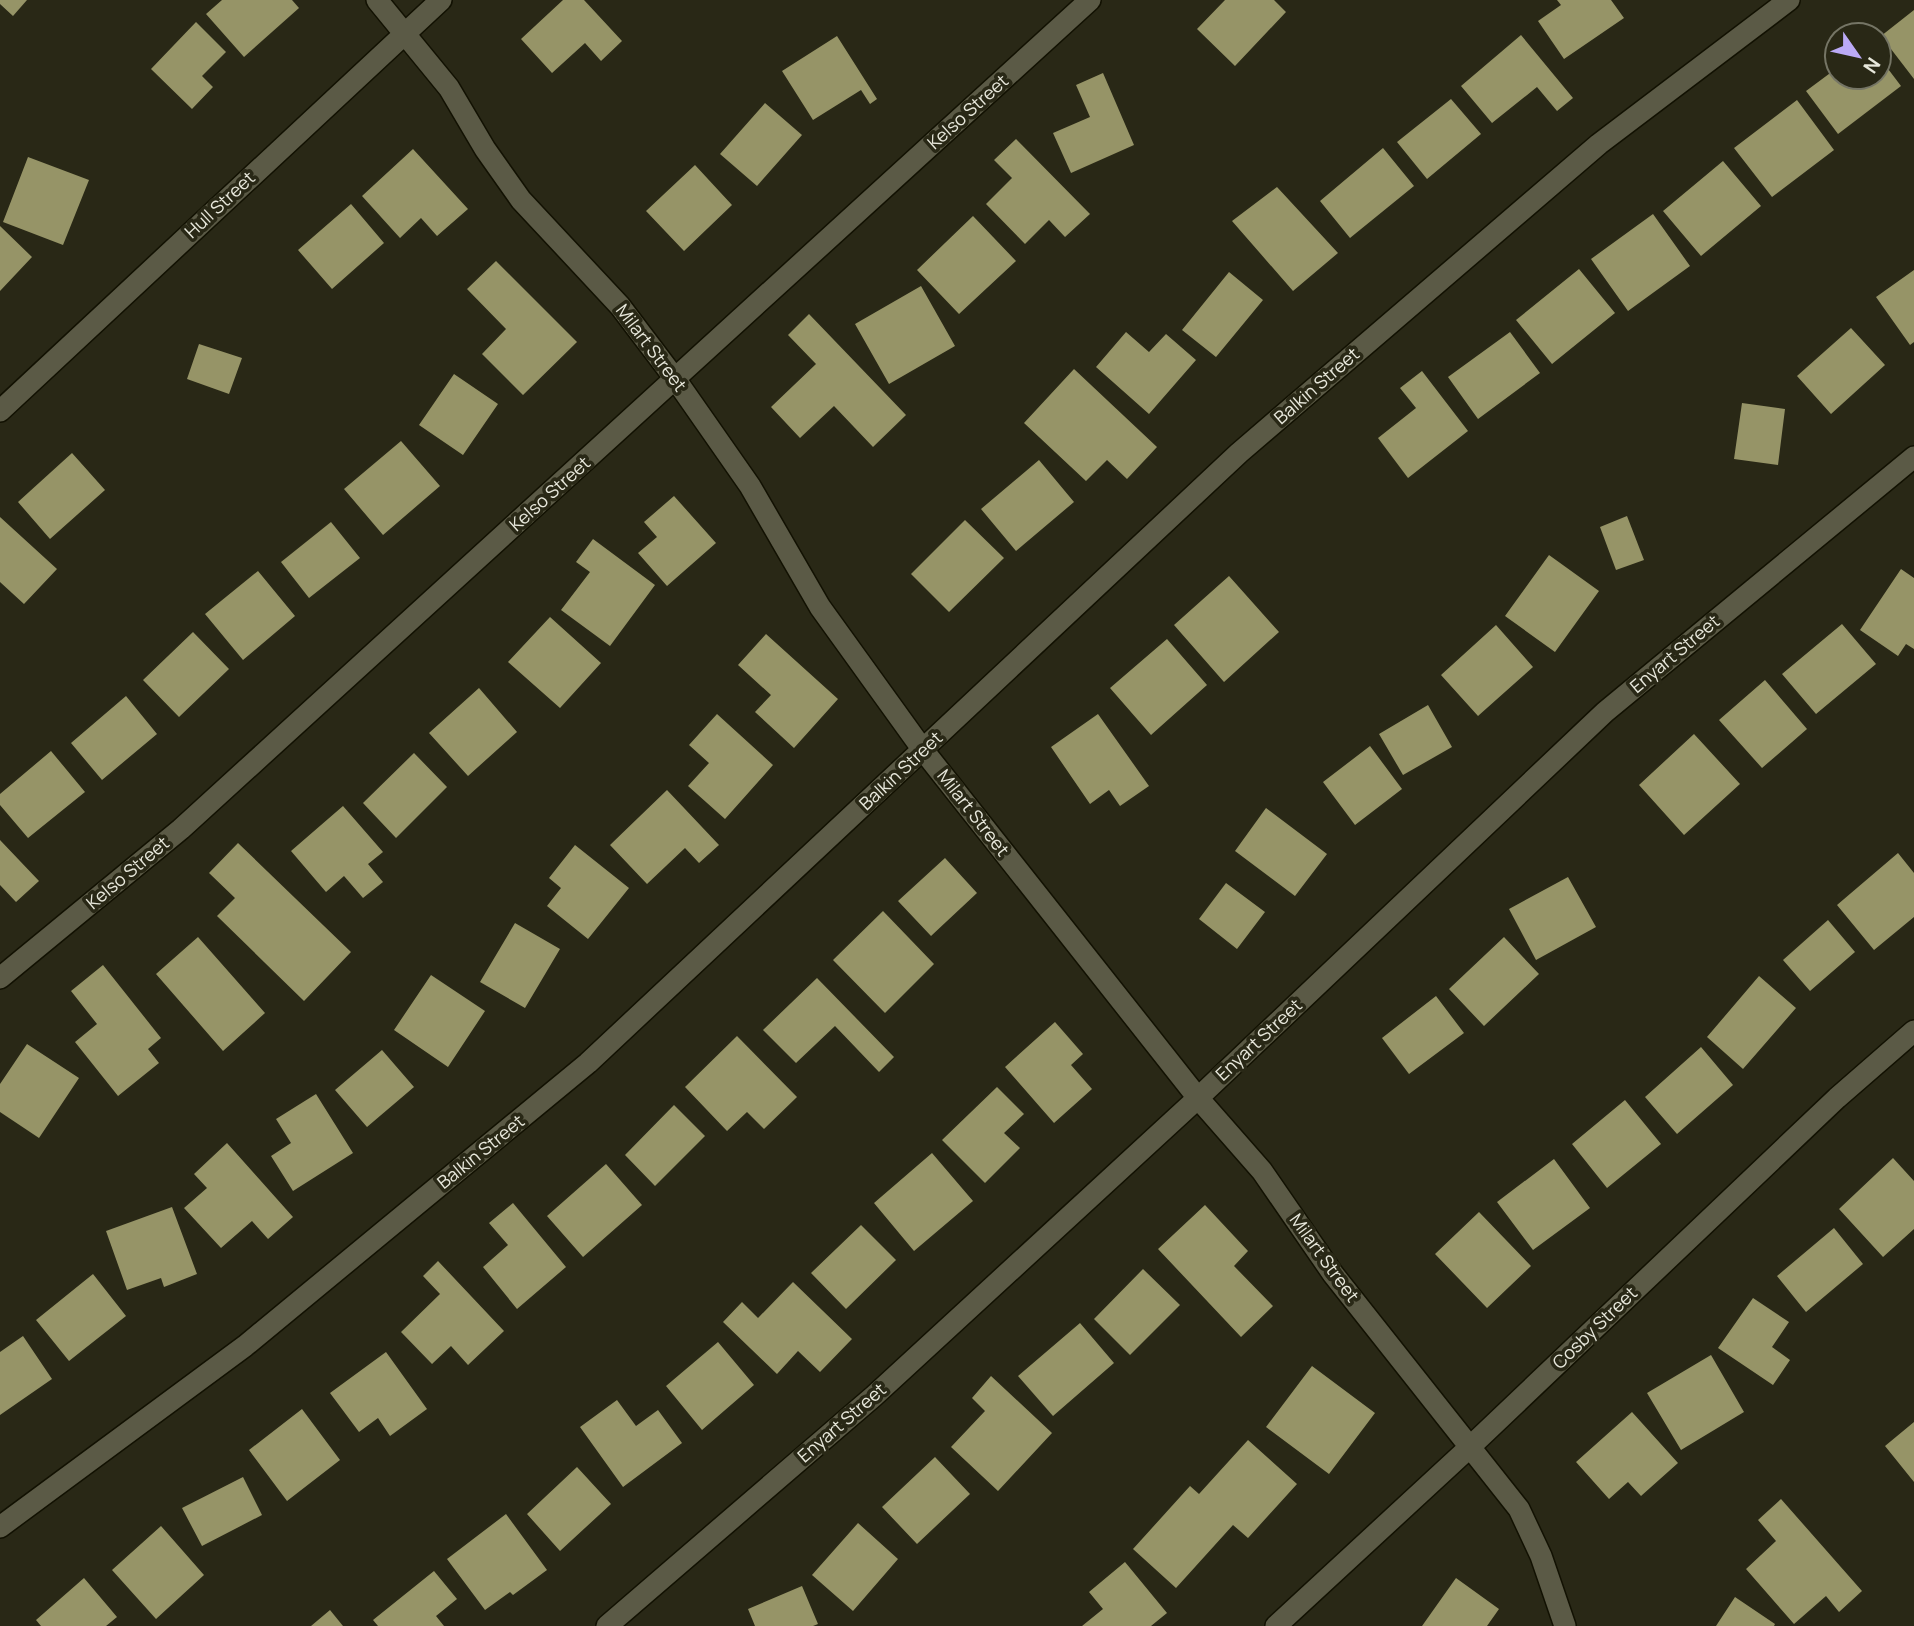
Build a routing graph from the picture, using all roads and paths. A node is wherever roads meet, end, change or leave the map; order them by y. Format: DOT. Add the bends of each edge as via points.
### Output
graph roads {
  1 [pos="377,0"];
  2 [pos="441,0"];
  3 [pos="1090,0"];
  4 [pos="1789,0"];
  5 [pos="405,33"];
  6 [pos="676,380"];
  7 [pos="0,411"];
  8 [pos="1914,457"];
  9 [pos="923,750"];
  10 [pos="0,978"];
  11 [pos="1914,1031"];
  12 [pos="1198,1098"];
  13 [pos="1471,1447"];
  14 [pos="0,1527"];
  15 [pos="607,1626"];
  16 [pos="1276,1626"];
  17 [pos="1565,1626"];
  1 -- 5 [label="street, Milart Street"];
  2 -- 5 [label="street, Hull Street"];
  3 -- 6 [label="street, Kelso Street"];
  4 -- 9 [label="street, Balkin Street" via="1599,144 1250,443"];
  5 -- 6 [label="street, Milart Street" via="449,88 521,200 620,306"];
  5 -- 7 [label="street, Hull Street"];
  6 -- 9 [label="street, Milart Street" via="750,485 820,607"];
  6 -- 10 [label="street, Kelso Street" via="181,829"];
  8 -- 12 [label="street, Enyart Street" via="1605,712"];
  9 -- 12 [label="street, Milart Street"];
  9 -- 14 [label="street, Balkin Street" via="588,1063 245,1346"];
  11 -- 13 [label="street, Cosby Street" via="1837,1098"];
  12 -- 13 [label="street, Milart Street" via="1262,1171 1333,1274"];
  12 -- 15 [label="street, Enyart Street" via="874,1396"];
  13 -- 16 [label="street, Cosby Street"];
  13 -- 17 [label="street, Milart Street" via="1519,1509"];
}
